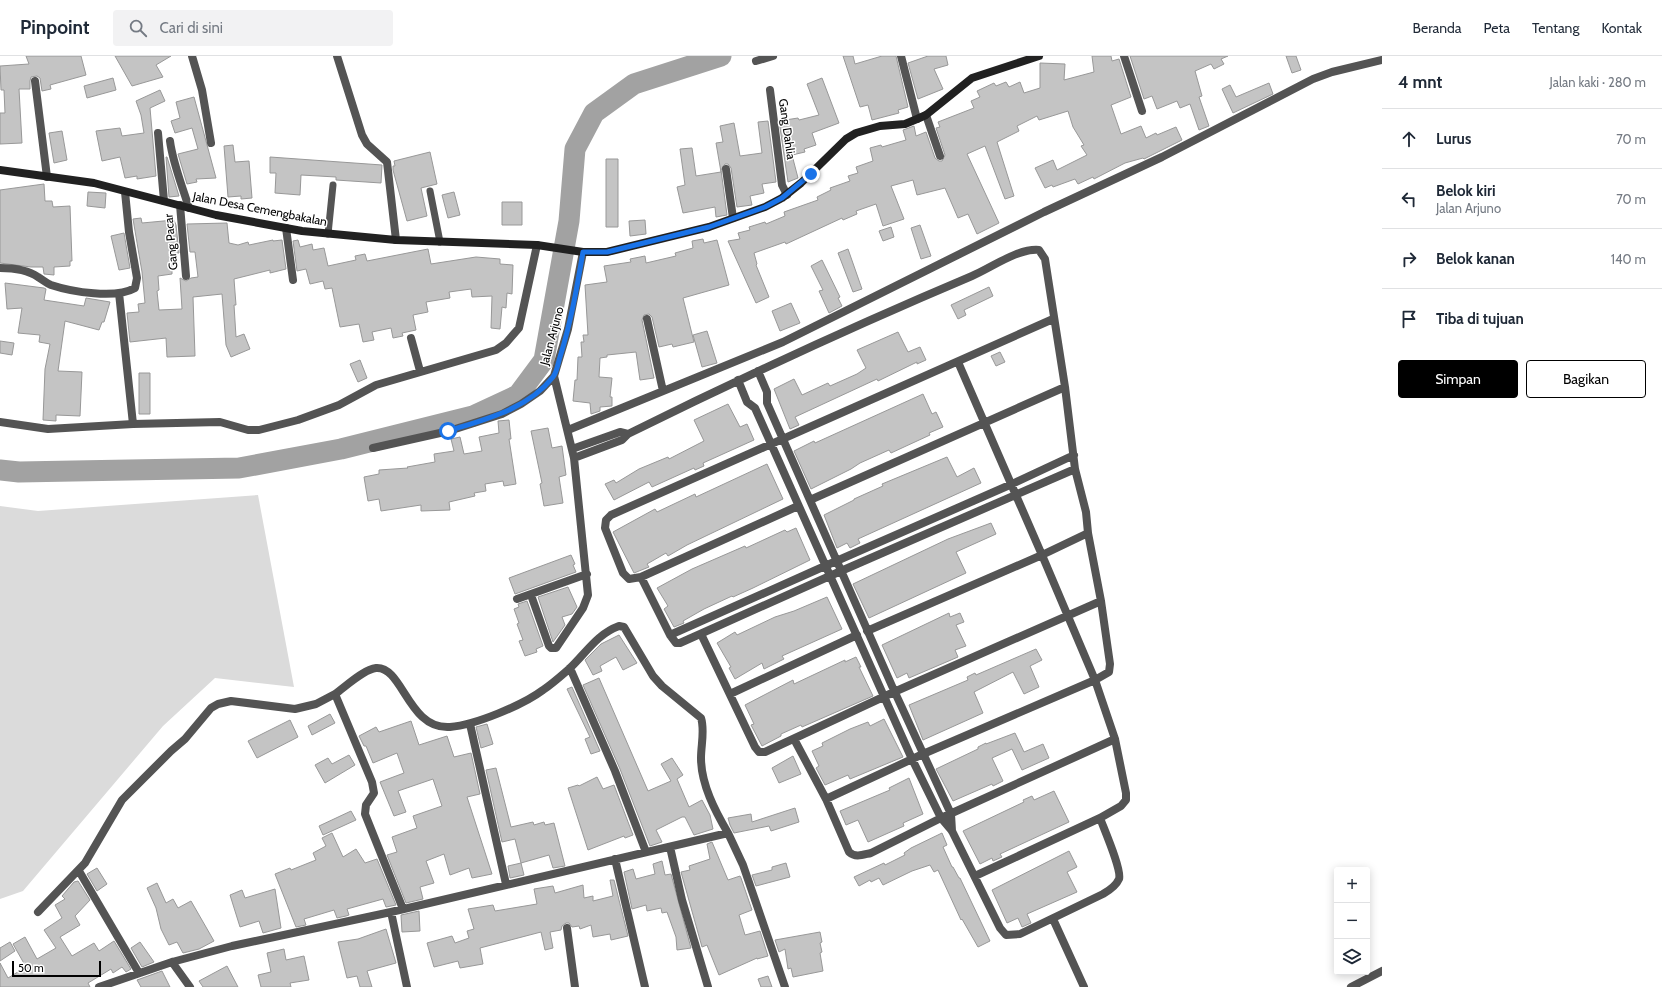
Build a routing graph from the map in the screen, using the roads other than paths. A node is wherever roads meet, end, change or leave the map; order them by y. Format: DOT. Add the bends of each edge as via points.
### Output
graph roads {
  1 [pos="192,56"];
  2 [pos="337,56"];
  3 [pos="773,56"];
  4 [pos="902,56"];
  5 [pos="1039,56"];
  6 [pos="1124,56"];
  7 [pos="1382,60"];
  8 [pos="756,61"];
  9 [pos="35,81"];
  10 [pos="770,90"];
  11 [pos="1142,111"];
  12 [pos="926,115"];
  13 [pos="917,119"];
  14 [pos="158,134"];
  15 [pos="170,142"];
  16 [pos="210,143"];
  17 [pos="940,156"];
  18 [pos="726,169"];
  19 [pos="0,170"];
  20 [pos="47,177"];
  21 [pos="334,185"];
  22 [pos="430,191"];
  23 [pos="125,192"];
  24 [pos="787,195"];
  25 [pos="164,201"];
  26 [pos="184,207"];
  27 [pos="733,218"];
  28 [pos="286,228"];
  29 [pos="328,234"];
  30 [pos="396,240"];
  31 [pos="440,242"];
  32 [pos="540,245"];
  33 [pos="580,252"];
  34 [pos="0,268"];
  35 [pos="186,276"];
  36 [pos="293,280"];
  37 [pos="119,293"];
  38 [pos="1053,319"];
  39 [pos="647,320"];
  40 [pos="411,338"];
  41 [pos="958,362"];
  42 [pos="420,371"];
  43 [pos="758,371"];
  44 [pos="554,376"];
  45 [pos="738,380"];
  46 [pos="1065,387"];
  47 [pos="663,391"];
  48 [pos="767,402"];
  49 [pos="755,408"];
  50 [pos="0,422"];
  51 [pos="984,423"];
  52 [pos="133,424"];
  53 [pos="568,430"];
  54 [pos="628,434"];
  55 [pos="782,438"];
  56 [pos="770,444"];
  57 [pos="373,448"];
  58 [pos="572,450"];
  59 [pos="1074,454"];
  60 [pos="574,458"];
  61 [pos="1075,469"];
  62 [pos="1012,484"];
  63 [pos="1016,494"];
  64 [pos="810,500"];
  65 [pos="798,506"];
  66 [pos="1088,533"];
  67 [pos="1042,555"];
  68 [pos="837,560"];
  69 [pos="824,566"];
  70 [pos="841,571"];
  71 [pos="587,574"];
  72 [pos="830,576"];
  73 [pos="641,577"];
  74 [pos="531,595"];
  75 [pos="517,599"];
  76 [pos="1101,601"];
  77 [pos="1068,616"];
  78 [pos="867,631"];
  79 [pos="701,634"];
  80 [pos="670,636"];
  81 [pos="857,636"];
  82 [pos="570,668"];
  83 [pos="1095,680"];
  84 [pos="894,692"];
  85 [pos="335,694"];
  86 [pos="730,694"];
  87 [pos="885,697"];
  88 [pos="470,724"];
  89 [pos="794,739"];
  90 [pos="1115,739"];
  91 [pos="923,754"];
  92 [pos="912,759"];
  93 [pos="826,800"];
  94 [pos="951,814"];
  95 [pos="941,818"];
  96 [pos="1100,818"];
  97 [pos="952,831"];
  98 [pos="728,833"];
  99 [pos="670,847"];
  100 [pos="646,852"];
  101 [pos="615,859"];
  102 [pos="79,870"];
  103 [pos="975,876"];
  104 [pos="506,884"];
  105 [pos="403,909"];
  106 [pos="38,912"];
  107 [pos="390,912"];
  108 [pos="1053,919"];
  109 [pos="567,928"];
  110 [pos="172,962"];
  111 [pos="1382,971"];
  112 [pos="139,973"];
  113 [pos="1354,986"];
  114 [pos="99,987"];
  115 [pos="190,987"];
  116 [pos="407,987"];
  117 [pos="575,987"];
  118 [pos="644,987"];
  119 [pos="708,987"];
  120 [pos="785,987"];
  121 [pos="1084,987"];
  1 -- 16 [label="street" via="202,90"];
  2 -- 30 [label="street" via="362,135 367,144 387,162"];
  3 -- 8 [label="street"];
  4 -- 13 [label="street"];
  5 -- 12 [label="street, Jalan Desa Cemengbakalan" via="972,78"];
  6 -- 11 [label="street"];
  7 -- 47 [label="street" via="1313,79 1162,157 783,342"];
  9 -- 20 [label="street"];
  10 -- 24 [label="street, Gang Dahlia" via="782,185"];
  12 -- 13 [label="street, Jalan Desa Cemengbakalan"];
  12 -- 17 [label="street"];
  13 -- 24 [label="street, Jalan Desa Cemengbakalan" via="906,124 880,126 856,133 846,139"];
  14 -- 25 [label="street"];
  15 -- 26 [label="street, Gang Pacar" via="173,163 179,172"];
  18 -- 27 [label="street"];
  19 -- 20 [label="street, Jalan Desa Cemengbakalan"];
  20 -- 23 [label="street, Jalan Desa Cemengbakalan" via="94,183"];
  21 -- 29 [label="lane"];
  22 -- 31 [label="lane"];
  23 -- 25 [label="street, Jalan Desa Cemengbakalan"];
  23 -- 37 [label="street" via="137,284 131,290"];
  24 -- 27 [label="street, Jalan Desa Cemengbakalan" via="765,207"];
  25 -- 26 [label="street, Jalan Desa Cemengbakalan"];
  26 -- 28 [label="street, Jalan Desa Cemengbakalan"];
  26 -- 35 [label="street, Gang Pacar"];
  27 -- 33 [label="street, Jalan Desa Cemengbakalan" via="709,227 607,252"];
  28 -- 29 [label="street, Jalan Desa Cemengbakalan"];
  28 -- 36 [label="street"];
  29 -- 30 [label="street, Jalan Desa Cemengbakalan"];
  30 -- 31 [label="street, Jalan Desa Cemengbakalan"];
  31 -- 32 [label="street, Jalan Desa Cemengbakalan"];
  32 -- 33 [label="street, Jalan Desa Cemengbakalan"];
  32 -- 42 [label="street" via="519,328 514,335 496,350"];
  33 -- 44 [label="street, Jalan Arjuno" via="568,329"];
  34 -- 37 [label="street" via="18,269 52,285 103,294"];
  37 -- 52 [label="street"];
  38 -- 41 [label="street"];
  38 -- 43 [label="street" via="1045,260 1039,250 1032,249"];
  38 -- 46 [label="street"];
  39 -- 47 [label="street"];
  40 -- 42 [label="street"];
  41 -- 51 [label="street"];
  41 -- 55 [label="street"];
  42 -- 52 [label="street" via="368,388 339,405 269,428 248,430 214,422"];
  43 -- 45 [label="street"];
  43 -- 48 [label="street" via="767,392"];
  44 -- 53 [label="street, Jalan Arjuno"];
  44 -- 57 [label="street" via="521,404 502,414 448,431"];
  45 -- 49 [label="street" via="747,402"];
  45 -- 54 [label="street"];
  46 -- 51 [label="street"];
  46 -- 59 [label="street"];
  47 -- 53 [label="street"];
  48 -- 49 [label="street"];
  48 -- 55 [label="street"];
  49 -- 56 [label="street"];
  50 -- 52 [label="street" via="48,429"];
  51 -- 62 [label="street"];
  51 -- 64 [label="street"];
  53 -- 58 [label="street, Jalan Arjuno"];
  54 -- 58 [label="street" via="620,432"];
  54 -- 60 [label="street" via="622,440"];
  55 -- 56 [label="street"];
  55 -- 64 [label="street"];
  56 -- 65 [label="street"];
  56 -- 73 [label="street" via="611,515 606,520 605,528 623,572 633,580"];
  58 -- 60 [label="street, Jalan Arjuno"];
  59 -- 61 [label="street"];
  59 -- 62 [label="street"];
  60 -- 71 [label="street, Jalan Arjuno"];
  61 -- 63 [label="street"];
  61 -- 66 [label="street" via="1086,512"];
  62 -- 63 [label="street"];
  62 -- 68 [label="street"];
  63 -- 67 [label="street"];
  63 -- 70 [label="street"];
  64 -- 68 [label="street"];
  65 -- 69 [label="street"];
  65 -- 73 [label="street"];
  66 -- 67 [label="street"];
  66 -- 76 [label="street"];
  67 -- 77 [label="street"];
  67 -- 78 [label="street"];
  68 -- 69 [label="street"];
  68 -- 70 [label="street"];
  69 -- 72 [label="street"];
  69 -- 80 [label="street"];
  70 -- 72 [label="street"];
  70 -- 78 [label="street"];
  71 -- 74 [label="street"];
  71 -- 74 [label="street, Jalan Arjuno" via="587,601 556,648 549,646"];
  72 -- 79 [label="street"];
  72 -- 81 [label="street"];
  73 -- 80 [label="street"];
  74 -- 75 [label="street"];
  76 -- 77 [label="street"];
  76 -- 83 [label="street" via="1110,664 1109,672"];
  77 -- 83 [label="street"];
  77 -- 84 [label="street"];
  78 -- 84 [label="street"];
  79 -- 80 [label="street" via="680,643 676,643"];
  79 -- 86 [label="street"];
  81 -- 86 [label="street"];
  81 -- 87 [label="street"];
  82 -- 88 [label="street" via="543,690"];
  82 -- 98 [label="street" via="588,647 612,628 619,626 628,631 653,676 701,718 701,759 704,778 711,800"];
  82 -- 100 [label="street" via="615,771"];
  83 -- 90 [label="street"];
  83 -- 91 [label="street"];
  84 -- 87 [label="street"];
  84 -- 91 [label="street"];
  85 -- 88 [label="street" via="366,672 377,668 383,669 393,676 411,704 428,721 443,727"];
  85 -- 102 [label="street" via="316,704 295,709 231,701 211,708 185,739 122,800 98,843"];
  85 -- 105 [label="street" via="375,789 365,814"];
  86 -- 89 [label="street" via="755,747 760,752"];
  87 -- 89 [label="street"];
  87 -- 92 [label="street"];
  88 -- 104 [label="street"];
  89 -- 93 [label="street"];
  90 -- 94 [label="street"];
  90 -- 96 [label="street" via="1126,800 1121,806"];
  91 -- 92 [label="street"];
  91 -- 94 [label="street"];
  92 -- 93 [label="street"];
  92 -- 95 [label="street"];
  93 -- 95 [label="street" via="849,852 854,856 871,853"];
  94 -- 95 [label="street"];
  94 -- 97 [label="street"];
  95 -- 97 [label="street"];
  96 -- 103 [label="street"];
  96 -- 108 [label="street" via="1120,868 1120,878 1103,894"];
  97 -- 103 [label="street"];
  98 -- 99 [label="street"];
  98 -- 120 [label="street" via="741,860"];
  99 -- 100 [label="street"];
  99 -- 119 [label="street" via="682,900"];
  100 -- 101 [label="street"];
  101 -- 104 [label="street"];
  101 -- 118 [label="street"];
  102 -- 106 [label="street"];
  102 -- 112 [label="street"];
  103 -- 108 [label="street" via="1000,928 1006,935 1020,934"];
  104 -- 105 [label="street"];
  105 -- 107 [label="street"];
  107 -- 110 [label="street" via="232,946"];
  107 -- 116 [label="street"];
  108 -- 121 [label="street"];
  109 -- 117 [label="street"];
  110 -- 112 [label="street"];
  110 -- 115 [label="street"];
  111 -- 113 [label="street"];
  112 -- 114 [label="street"];
}
